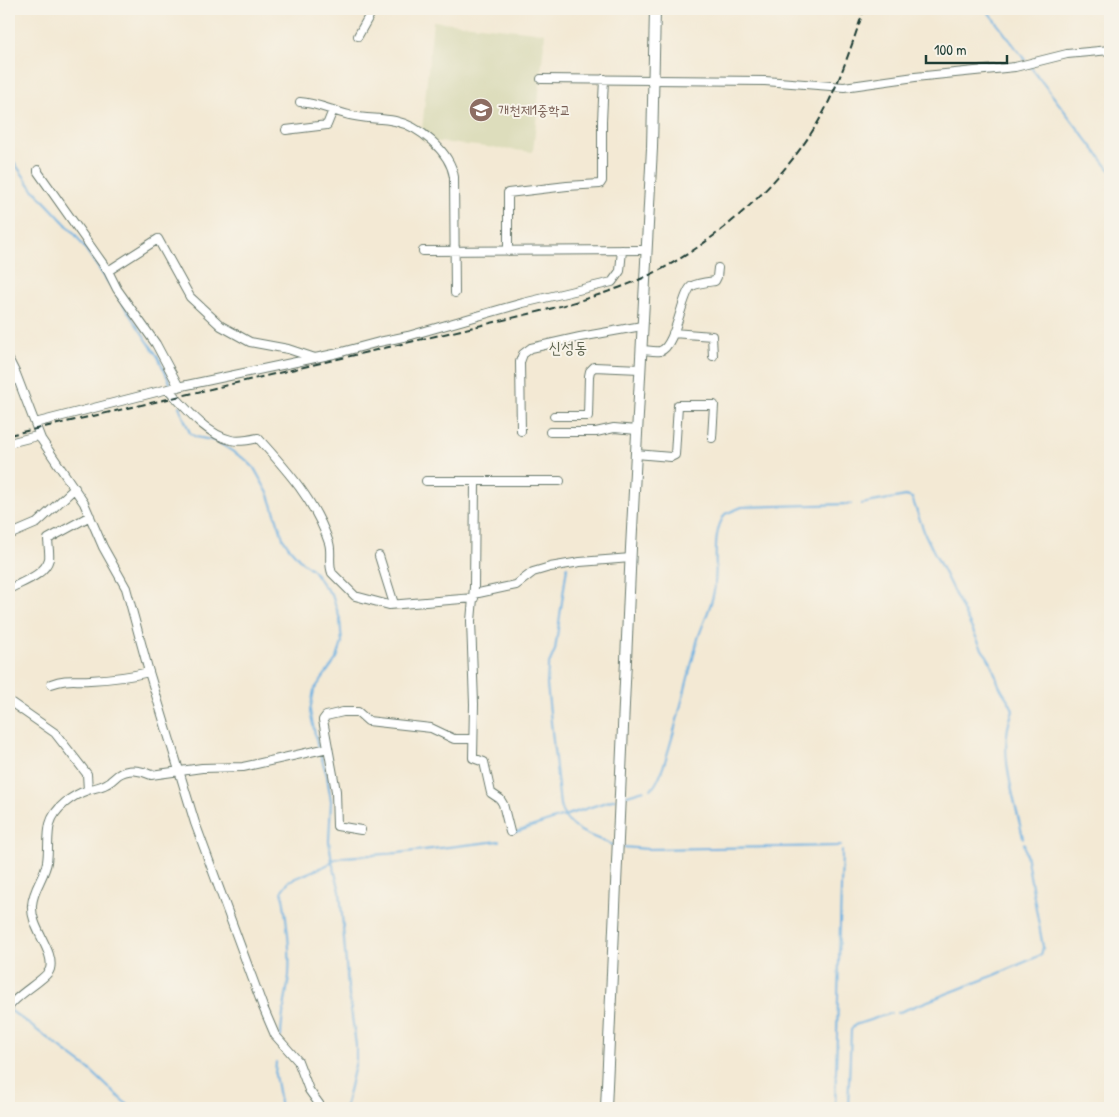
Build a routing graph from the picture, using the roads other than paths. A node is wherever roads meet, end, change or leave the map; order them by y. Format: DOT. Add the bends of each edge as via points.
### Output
graph roads {
  1 [pos="373,9"];
  2 [pos="655,9"];
  3 [pos="358,36"];
  4 [pos="1110,50"];
  5 [pos="540,79"];
  6 [pos="604,79"];
  7 [pos="654,80"];
  8 [pos="300,102"];
  9 [pos="333,110"];
  10 [pos="286,130"];
  11 [pos="38,170"];
  12 [pos="622,250"];
  13 [pos="645,250"];
  14 [pos="422,251"];
  15 [pos="508,251"];
  16 [pos="455,252"];
  17 [pos="718,268"];
  18 [pos="108,271"];
  19 [pos="455,292"];
  20 [pos="642,326"];
  21 [pos="673,334"];
  22 [pos="641,350"];
  23 [pos="713,356"];
  24 [pos="315,358"];
  25 [pos="9,360"];
  26 [pos="640,369"];
  27 [pos="179,387"];
  28 [pos="168,389"];
  29 [pos="554,416"];
  30 [pos="36,422"];
  31 [pos="521,430"];
  32 [pos="637,430"];
  33 [pos="550,432"];
  34 [pos="712,438"];
  35 [pos="41,439"];
  36 [pos="9,443"];
  37 [pos="636,454"];
  38 [pos="426,481"];
  39 [pos="560,481"];
  40 [pos="475,482"];
  41 [pos="75,488"];
  42 [pos="90,516"];
  43 [pos="9,535"];
  44 [pos="379,556"];
  45 [pos="631,558"];
  46 [pos="9,589"];
  47 [pos="474,596"];
  48 [pos="394,604"];
  49 [pos="149,672"];
  50 [pos="51,684"];
  51 [pos="9,702"];
  52 [pos="473,739"];
  53 [pos="328,748"];
  54 [pos="179,772"];
  55 [pos="88,790"];
  56 [pos="360,830"];
  57 [pos="510,832"];
  58 [pos="9,1008"];
  59 [pos="322,1108"];
  60 [pos="606,1108"];
  1 -- 3 [label="street"];
  2 -- 7 [label="main road"];
  4 -- 7 [label="street" via="1068,54 1014,67 915,76 844,87 772,81"];
  5 -- 6 [label="street"];
  6 -- 7 [label="street"];
  6 -- 15 [label="street" via="602,181 600,184 508,193"];
  7 -- 13 [label="main road"];
  8 -- 9 [label="street"];
  9 -- 10 [label="street" via="327,125"];
  9 -- 16 [label="street" via="358,117 397,121 437,145 452,169"];
  11 -- 18 [label="street"];
  12 -- 13 [label="street"];
  12 -- 15 [label="street"];
  12 -- 24 [label="street" via="620,271 612,282"];
  13 -- 20 [label="main road"];
  14 -- 16 [label="street"];
  15 -- 16 [label="street"];
  16 -- 19 [label="street"];
  17 -- 21 [label="street" via="715,281 693,285 688,290"];
  18 -- 24 [label="street" via="158,239 190,297 221,326 241,339"];
  18 -- 27 [label="street" via="156,344"];
  20 -- 22 [label="main road"];
  20 -- 31 [label="street" via="526,351 520,362"];
  21 -- 22 [label="street" via="663,350"];
  21 -- 23 [label="street" via="712,336"];
  22 -- 26 [label="main road"];
  24 -- 27 [label="street"];
  25 -- 30 [label="street"];
  26 -- 29 [label="street" via="594,368 588,376 588,416"];
  26 -- 32 [label="main road"];
  27 -- 28 [label="street"];
  28 -- 30 [label="street"];
  28 -- 48 [label="street" via="198,420 222,437 239,441 258,438 297,482 319,520 330,544 332,573 355,596"];
  30 -- 35 [label="street"];
  32 -- 33 [label="street" via="614,428 596,432"];
  32 -- 37 [label="main road"];
  34 -- 37 [label="street" via="714,405 678,405 675,455"];
  35 -- 36 [label="street" via="37,436"];
  35 -- 41 [label="street"];
  37 -- 45 [label="main road"];
  38 -- 40 [label="street"];
  39 -- 40 [label="street"];
  40 -- 47 [label="street"];
  41 -- 42 [label="street"];
  41 -- 43 [label="street" via="37,523"];
  42 -- 46 [label="street" via="48,539 46,567"];
  42 -- 49 [label="street" via="126,588"];
  44 -- 48 [label="street"];
  45 -- 47 [label="street" via="550,567 532,572 516,585"];
  45 -- 60 [label="main road"];
  47 -- 48 [label="street"];
  47 -- 52 [label="street" via="471,621"];
  49 -- 50 [label="street" via="119,679 64,679"];
  49 -- 54 [label="street"];
  51 -- 55 [label="street" via="58,736 87,774"];
  52 -- 53 [label="street" via="454,739 431,728 368,721 358,712 343,712 324,717"];
  52 -- 57 [label="street" via="473,758 484,762 491,793 503,804"];
  53 -- 54 [label="street" via="250,766"];
  53 -- 56 [label="street" via="336,791 337,826"];
  54 -- 55 [label="street" via="151,775 144,771 126,772 107,784"];
  54 -- 59 [label="street" via="270,1026 298,1061 309,1090"];
  55 -- 58 [label="street" via="54,814 47,862 32,900 32,916 50,959 48,972 15,999"];
}
